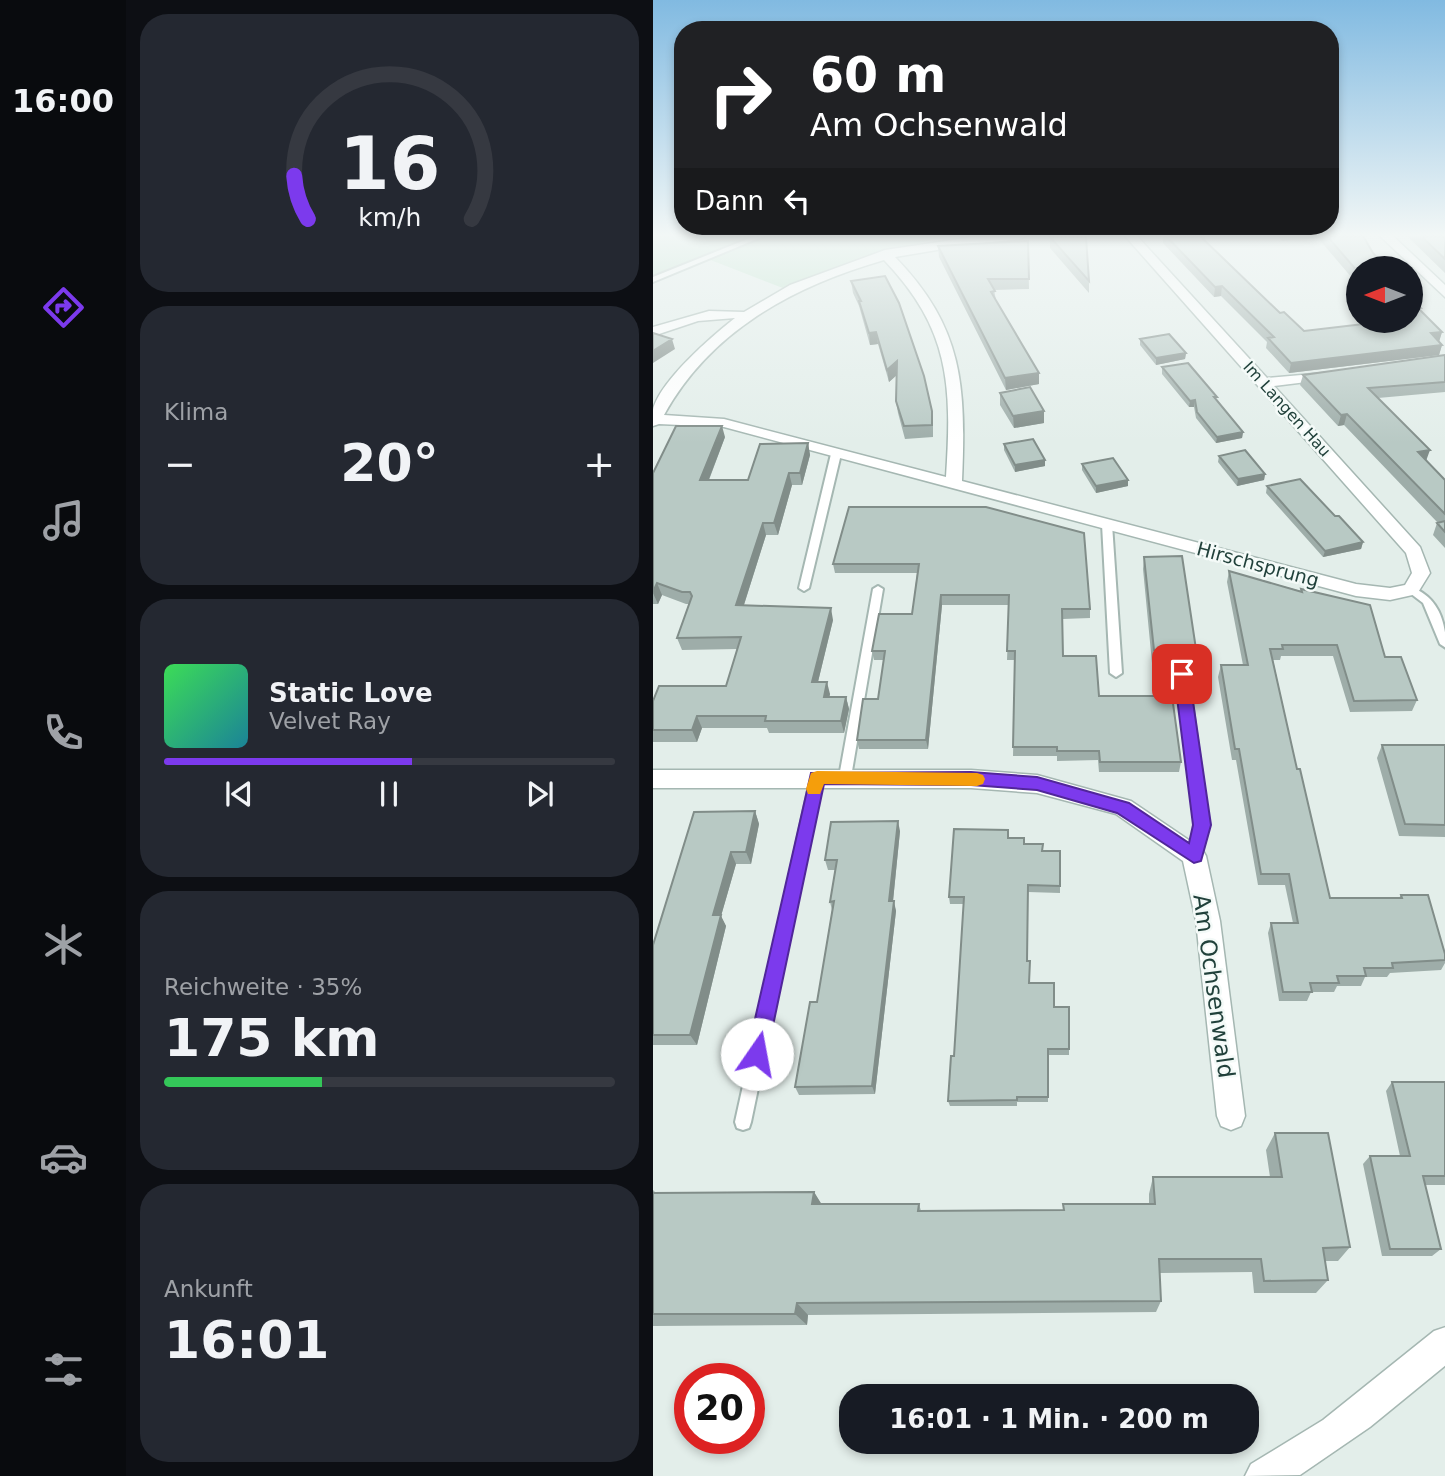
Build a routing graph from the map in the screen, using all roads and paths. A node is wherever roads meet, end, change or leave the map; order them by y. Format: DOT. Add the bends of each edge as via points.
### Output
graph roads {
  1 [pos="763,305"];
  2 [pos="927,305"];
  3 [pos="1193,305"];
  4 [pos="744,316"];
  5 [pos="653,332"];
  6 [pos="1341,373"];
  7 [pos="1263,383"];
  8 [pos="654,421"];
  9 [pos="836,454"];
  10 [pos="954,485"];
  11 [pos="1107,524"];
  12 [pos="804,588"];
  13 [pos="878,589"];
  14 [pos="1411,590"];
  15 [pos="1445,644"];
  16 [pos="1116,673"];
  17 [pos="1182,674"];
  18 [pos="817,777"];
  19 [pos="845,778"];
  20 [pos="653,779"];
  21 [pos="1194,856"];
  22 [pos="1231,1116"];
  23 [pos="743,1122"];
  24 [pos="1445,1343"];
  25 [pos="1263,1476"];
  1 -- 4 [label="street"];
  2 -- 10 [label="street" via="951,354 956,384"];
  3 -- 7 [label="street, Im Langen Hau"];
  4 -- 5 [label="street" via="707,315"];
  4 -- 8 [label="street" via="687,369"];
  6 -- 7 [label="street"];
  7 -- 14 [label="street, Im Langen Hau" via="1414,551 1421,573"];
  8 -- 9 [label="street, Hirschsprung" via="724,423"];
  9 -- 10 [label="street, Hirschsprung"];
  9 -- 12 [label="lane"];
  10 -- 11 [label="street, Hirschsprung"];
  11 -- 14 [label="street, Hirschsprung" via="1356,590 1390,594"];
  11 -- 16 [label="lane"];
  13 -- 19 [label="lane"];
  14 -- 15 [label="lane" via="1428,601"];
  17 -- 21 [label="lane, Am Ochsenwald" via="1202,825"];
  18 -- 19 [label="street"];
  18 -- 20 [label="street"];
  18 -- 23 [label="lane"];
  19 -- 21 [label="street" via="1037,784 1123,807"];
  21 -- 22 [label="street, Am Ochsenwald" via="1208,921"];
  24 -- 25 [label="street" via="1365,1410 1299,1458"];
}
